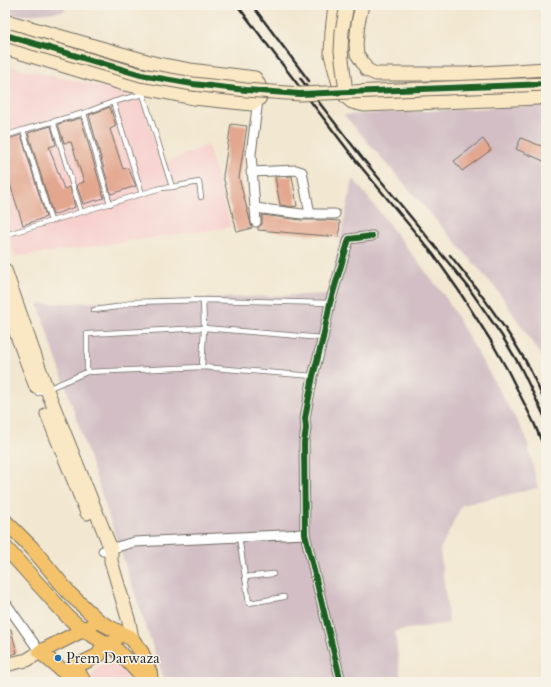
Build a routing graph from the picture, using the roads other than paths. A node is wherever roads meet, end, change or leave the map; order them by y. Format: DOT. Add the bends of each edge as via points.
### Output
graph roads {
  1 [pos="335,5"];
  2 [pos="347,5"];
  3 [pos="362,5"];
  4 [pos="5,22"];
  5 [pos="6,39"];
  6 [pos="357,54"];
  7 [pos="332,55"];
  8 [pos="546,69"];
  9 [pos="546,84"];
  10 [pos="346,92"];
  11 [pos="546,96"];
  12 [pos="258,100"];
  13 [pos="113,102"];
  14 [pos="84,113"];
  15 [pos="53,121"];
  16 [pos="23,130"];
  17 [pos="5,136"];
  18 [pos="251,172"];
  19 [pos="172,187"];
  20 [pos="142,194"];
  21 [pos="201,197"];
  22 [pos="110,204"];
  23 [pos="255,208"];
  24 [pos="82,212"];
  25 [pos="310,214"];
  26 [pos="335,214"];
  27 [pos="51,221"];
  28 [pos="256,222"];
  29 [pos="5,235"];
  30 [pos="372,236"];
  31 [pos="5,270"];
  32 [pos="203,300"];
  33 [pos="5,303"];
  34 [pos="330,303"];
  35 [pos="94,310"];
  36 [pos="204,328"];
  37 [pos="323,338"];
  38 [pos="202,367"];
  39 [pos="87,372"];
  40 [pos="313,376"];
  41 [pos="43,392"];
  42 [pos="5,521"];
  43 [pos="305,534"];
  44 [pos="239,537"];
  45 [pos="5,547"];
  46 [pos="108,553"];
  47 [pos="273,574"];
  48 [pos="245,577"];
  49 [pos="284,597"];
  50 [pos="5,602"];
  51 [pos="67,616"];
  52 [pos="100,622"];
  53 [pos="83,630"];
  54 [pos="128,637"];
  55 [pos="62,640"];
  56 [pos="108,649"];
  57 [pos="40,652"];
  58 [pos="5,666"];
  59 [pos="70,673"];
  60 [pos="84,682"];
  61 [pos="148,682"];
  62 [pos="151,682"];
  63 [pos="341,682"];
  1 -- 7 [label="street"];
  2 -- 10 [label="street, bridge" via="341,51"];
  3 -- 6 [label="street" via="358,22"];
  4 -- 12 [label="street" via="157,64 255,78 260,88"];
  5 -- 10 [label="street, bridge" via="141,75 193,84 300,94"];
  5 -- 12 [label="street" via="124,84 193,98 252,104"];
  6 -- 7 [label="street"];
  6 -- 8 [label="street" via="367,70 376,74 465,74"];
  7 -- 11 [label="street" via="340,88 352,102 364,105"];
  9 -- 10 [label="street, bridge"];
  12 -- 18 [label="street" via="250,154"];
  13 -- 14 [label="lane"];
  13 -- 19 [label="lane" via="143,94"];
  13 -- 20 [label="lane"];
  14 -- 15 [label="lane"];
  14 -- 22 [label="lane"];
  15 -- 16 [label="lane"];
  15 -- 24 [label="lane"];
  16 -- 17 [label="lane"];
  16 -- 27 [label="lane"];
  18 -- 23 [label="street"];
  18 -- 25 [label="street" via="302,172"];
  19 -- 20 [label="lane"];
  19 -- 21 [label="lane" via="199,182"];
  20 -- 22 [label="lane"];
  22 -- 24 [label="lane"];
  23 -- 25 [label="street"];
  23 -- 28 [label="street"];
  24 -- 27 [label="lane"];
  25 -- 26 [label="street"];
  27 -- 29 [label="lane"];
  30 -- 34 [label="street" via="349,239"];
  31 -- 41 [label="street" via="32,348"];
  32 -- 34 [label="lane"];
  32 -- 35 [label="lane" via="133,302"];
  32 -- 36 [label="lane"];
  33 -- 41 [label="street"];
  34 -- 37 [label="street"];
  36 -- 37 [label="lane"];
  36 -- 38 [label="lane"];
  36 -- 39 [label="lane" via="87,334"];
  37 -- 40 [label="street"];
  38 -- 39 [label="lane"];
  38 -- 40 [label="lane"];
  39 -- 41 [label="lane"];
  40 -- 43 [label="street" via="305,418"];
  41 -- 46 [label="street"];
  42 -- 52 [label="main road" via="32,548 70,594"];
  43 -- 44 [label="street"];
  43 -- 63 [label="street"];
  44 -- 46 [label="street" via="134,542"];
  44 -- 48 [label="lane"];
  45 -- 51 [label="main road"];
  46 -- 54 [label="street" via="129,622"];
  47 -- 48 [label="lane"];
  48 -- 49 [label="lane" via="249,603"];
  50 -- 57 [label="street"];
  51 -- 53 [label="main road"];
  51 -- 55 [label="main road" via="67,631"];
  52 -- 53 [label="main road"];
  52 -- 54 [label="main road"];
  53 -- 55 [label="main road"];
  53 -- 56 [label="main road"];
  54 -- 56 [label="main road"];
  54 -- 62 [label="main road" via="142,653"];
  55 -- 57 [label="main road"];
  56 -- 59 [label="main road"];
  56 -- 61 [label="main road"];
  57 -- 58 [label="street" via="27,660"];
  57 -- 59 [label="main road"];
  59 -- 60 [label="main road"];
}
